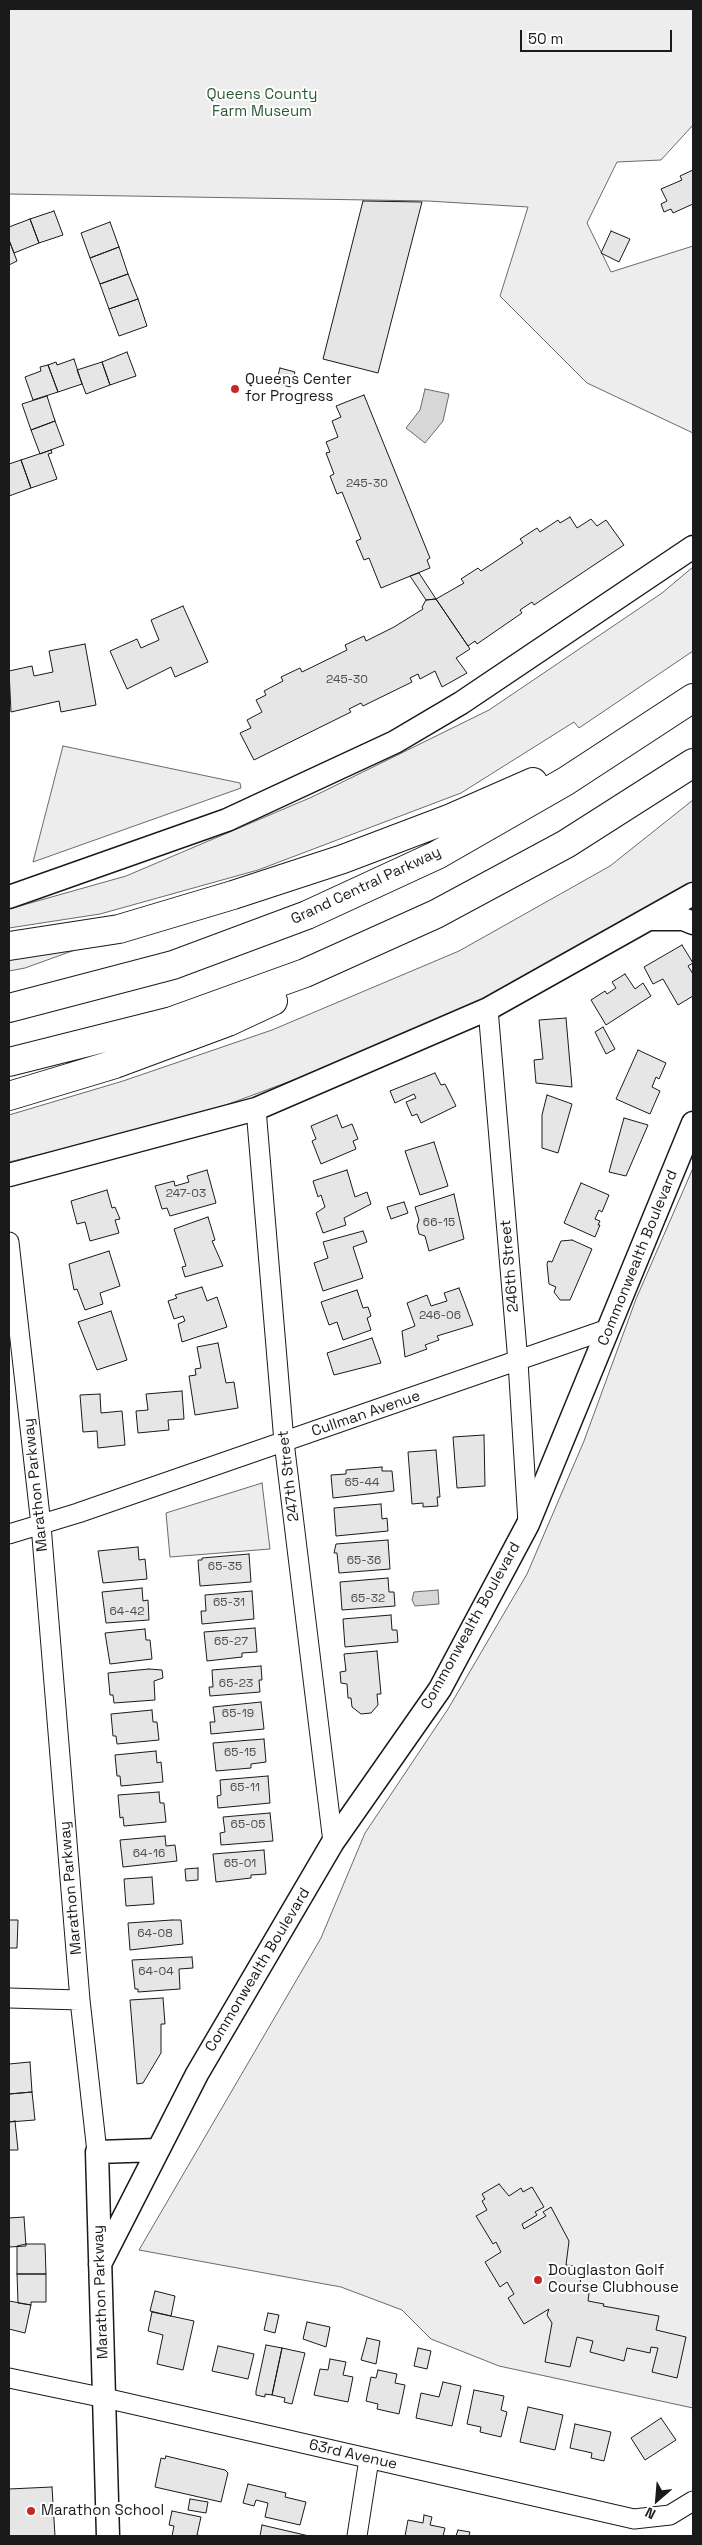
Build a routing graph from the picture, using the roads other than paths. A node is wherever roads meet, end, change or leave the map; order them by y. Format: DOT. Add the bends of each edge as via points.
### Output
graph roads {
  1 [pos="693,547"];
  2 [pos="688,701"];
  3 [pos="693,763"];
  4 [pos="693,894"];
  5 [pos="9,897"];
  6 [pos="436,914"];
  7 [pos="648,919"];
  8 [pos="693,923"];
  9 [pos="9,946"];
  10 [pos="9,1008"];
  11 [pos="488,1009"];
  12 [pos="9,1062"];
  13 [pos="9,1096"];
  14 [pos="256,1109"];
  15 [pos="693,1123"];
  16 [pos="9,1175"];
  17 [pos="9,1242"];
  18 [pos="608,1329"];
  19 [pos="518,1362"];
  20 [pos="284,1442"];
  21 [pos="528,1524"];
  22 [pos="41,1525"];
  23 [pos="9,1534"];
  24 [pos="333,1842"];
  25 [pos="9,1998"];
  26 [pos="80,2000"];
  27 [pos="158,2150"];
  28 [pos="97,2152"];
  29 [pos="100,2264"];
  30 [pos="9,2378"];
  31 [pos="105,2398"];
  32 [pos="369,2459"];
  33 [pos="693,2500"];
  34 [pos="108,2536"];
  35 [pos="357,2536"];
  1 -- 5 [label="street" via="460,703 395,742 227,820"];
  2 -- 9 [label="highway" via="555,773 451,818 343,859 119,929"];
  2 -- 10 [label="highway, Grand Central Parkway" via="566,781 437,855 307,915 173,965"];
  3 -- 6 [label="highway" via="566,844"];
  4 -- 7 [label="street"];
  6 -- 12 [label="highway" via="305,973 172,1021"];
  6 -- 13 [label="highway" via="340,968 228,1022 115,1064"];
  7 -- 8 [label="street"];
  7 -- 11 [label="street"];
  11 -- 14 [label="street"];
  11 -- 19 [label="street, 246th Street"];
  14 -- 16 [label="street"];
  14 -- 20 [label="street, 247th Street"];
  15 -- 18 [label="street, Commonwealth Boulevard"];
  17 -- 22 [label="street, Marathon Parkway"];
  18 -- 19 [label="street, Cullman Avenue"];
  18 -- 21 [label="street, Commonwealth Boulevard"];
  19 -- 20 [label="street, Cullman Avenue"];
  19 -- 21 [label="street, 246th Street"];
  20 -- 22 [label="street, Cullman Avenue"];
  20 -- 24 [label="street, 247th Street"];
  21 -- 24 [label="street, Commonwealth Boulevard" via="440,1689"];
  22 -- 23 [label="street, Cullman Avenue"];
  22 -- 26 [label="street, Marathon Parkway"];
  24 -- 27 [label="street, Commonwealth Boulevard" via="197,2074"];
  25 -- 26 [label="street"];
  26 -- 28 [label="street, Marathon Parkway"];
  27 -- 28 [label="street"];
  27 -- 29 [label="street, Commonwealth Boulevard"];
  28 -- 29 [label="street, Marathon Parkway"];
  29 -- 31 [label="street, Marathon Parkway"];
  30 -- 31 [label="street, 63rd Avenue"];
  31 -- 32 [label="street, 63rd Avenue"];
  31 -- 34 [label="street, Marathon Parkway"];
  32 -- 33 [label="street, 63rd Avenue" via="634,2519 670,2515"];
  32 -- 35 [label="street"];
}
